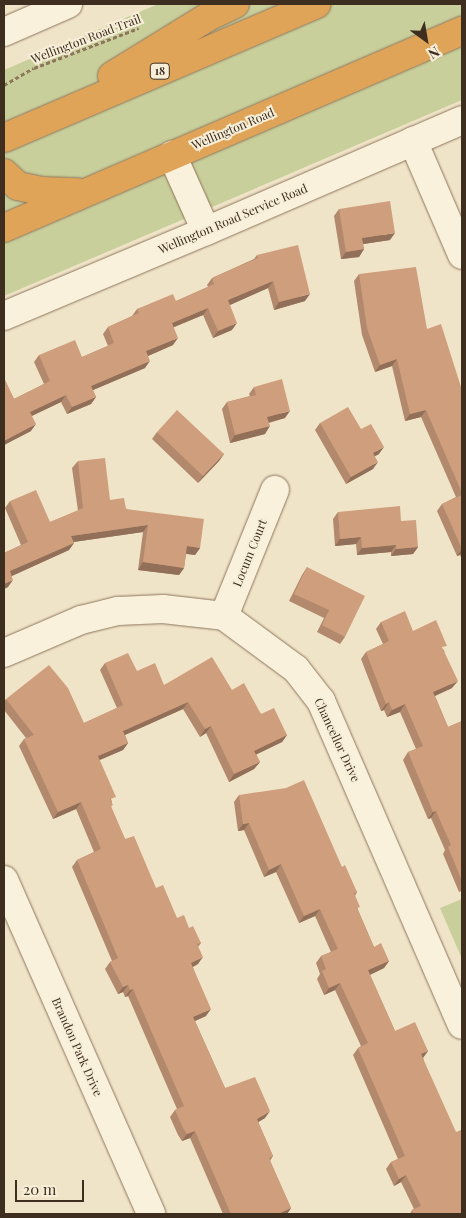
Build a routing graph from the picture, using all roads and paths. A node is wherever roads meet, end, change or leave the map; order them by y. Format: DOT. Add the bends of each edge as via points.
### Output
graph roads {
  1 [pos="68,4"];
  2 [pos="235,4"];
  3 [pos="316,4"];
  4 [pos="142,27"];
  5 [pos="462,31"];
  6 [pos="4,32"];
  7 [pos="4,85"];
  8 [pos="462,120"];
  9 [pos="14,133"];
  10 [pos="413,141"];
  11 [pos="4,152"];
  12 [pos="172,155"];
  13 [pos="4,173"];
  14 [pos="88,191"];
  15 [pos="4,228"];
  16 [pos="206,231"];
  17 [pos="462,255"];
  18 [pos="4,316"];
  19 [pos="275,490"];
  20 [pos="224,616"];
  21 [pos="4,654"];
  22 [pos="4,880"];
  23 [pos="462,1025"];
  24 [pos="150,1214"];
  1 -- 6 [label="street"];
  2 -- 9 [label="highway"];
  3 -- 9 [label="highway, 18"];
  4 -- 7 [label="path, Wellington Road Trail" via="34,68"];
  5 -- 12 [label="highway, Wellington Road"];
  8 -- 10 [label="street, Wellington Road Service Road"];
  9 -- 11 [label="highway"];
  10 -- 16 [label="street, Wellington Road Service Road"];
  10 -- 17 [label="street"];
  12 -- 14 [label="highway, Wellington Road"];
  12 -- 16 [label="street"];
  13 -- 14 [label="highway" via="18,186 41,192"];
  14 -- 15 [label="highway, Wellington Road"];
  16 -- 18 [label="street, Wellington Road Service Road"];
  19 -- 20 [label="street, Locum Court"];
  20 -- 21 [label="street" via="163,609 118,611 81,620"];
  20 -- 23 [label="street, Chancellor Drive" via="296,670 321,701"];
  22 -- 24 [label="street, Brandon Park Drive"];
}
